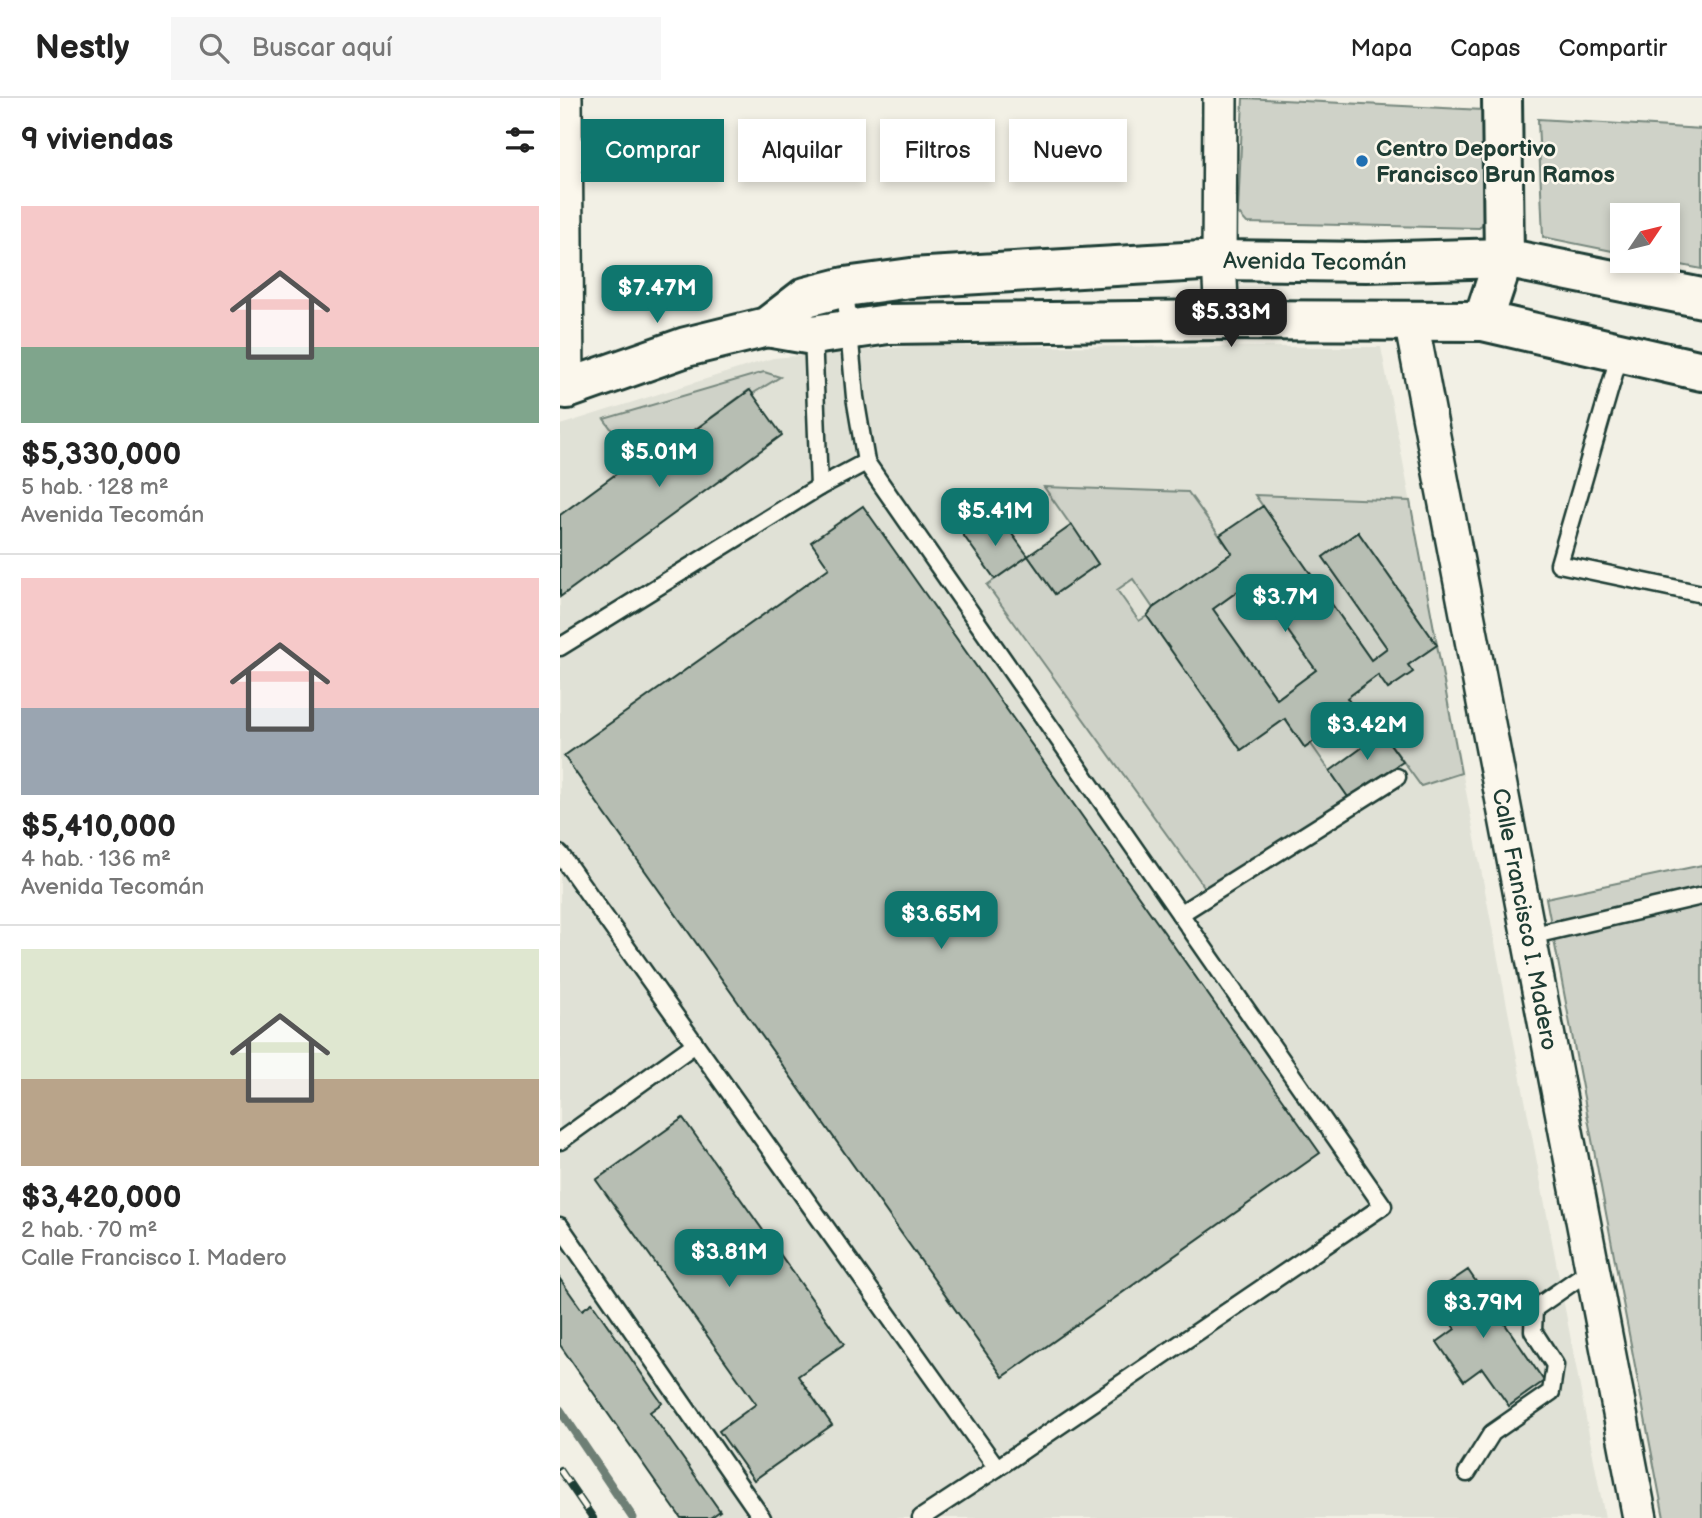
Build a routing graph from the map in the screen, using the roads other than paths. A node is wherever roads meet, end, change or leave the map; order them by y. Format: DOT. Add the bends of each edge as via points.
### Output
graph roads {
  1 [pos="565,98"];
  2 [pos="1220,98"];
  3 [pos="1502,98"];
  4 [pos="1504,258"];
  5 [pos="1219,260"];
  6 [pos="1702,298"];
  7 [pos="818,319"];
  8 [pos="1222,320"];
  9 [pos="1411,321"];
  10 [pos="1483,321"];
  11 [pos="1620,353"];
  12 [pos="1702,372"];
  13 [pos="563,390"];
  14 [pos="866,462"];
  15 [pos="819,487"];
  16 [pos="1702,594"];
  17 [pos="560,647"];
  18 [pos="1397,777"];
  19 [pos="560,853"];
  20 [pos="1702,896"];
  21 [pos="1180,914"];
  22 [pos="1530,936"];
  23 [pos="695,1044"];
  24 [pos="560,1141"];
  25 [pos="560,1226"];
  26 [pos="1593,1268"];
  27 [pos="997,1468"];
  28 [pos="1467,1473"];
  29 [pos="762,1518"];
  30 [pos="922,1518"];
  31 [pos="1640,1518"];
  1 -- 13 [label="street"];
  2 -- 5 [label="street"];
  3 -- 4 [label="street"];
  4 -- 5 [label="street, Avenida Tecomán"];
  4 -- 6 [label="street, Avenida Tecomán"];
  4 -- 10 [label="street"];
  5 -- 7 [label="street, Avenida Tecomán" via="911,278 845,287"];
  5 -- 8 [label="street"];
  7 -- 8 [label="street, Avenida Tecomán" via="888,324"];
  7 -- 13 [label="street, Avenida Tecomán" via="686,347"];
  7 -- 14 [label="lane"];
  7 -- 15 [label="lane"];
  8 -- 9 [label="street, Avenida Tecomán"];
  9 -- 10 [label="street, Avenida Tecomán"];
  9 -- 22 [label="street, Calle Francisco I. Madero"];
  10 -- 11 [label="street, Avenida Tecomán"];
  11 -- 12 [label="street, Avenida Tecomán"];
  11 -- 16 [label="lane" via="1559,564"];
  14 -- 15 [label="lane"];
  14 -- 21 [label="lane"];
  15 -- 17 [label="lane"];
  18 -- 21 [label="lane"];
  19 -- 23 [label="lane"];
  20 -- 22 [label="lane"];
  21 -- 27 [label="lane" via="1383,1206"];
  22 -- 26 [label="street, Calle Francisco I. Madero"];
  23 -- 24 [label="lane"];
  23 -- 27 [label="lane"];
  25 -- 29 [label="lane"];
  26 -- 28 [label="lane" via="1534,1309 1533,1331 1555,1365 1551,1392 1492,1433"];
  26 -- 31 [label="street, Calle Francisco I. Madero"];
  27 -- 30 [label="lane"];
}
